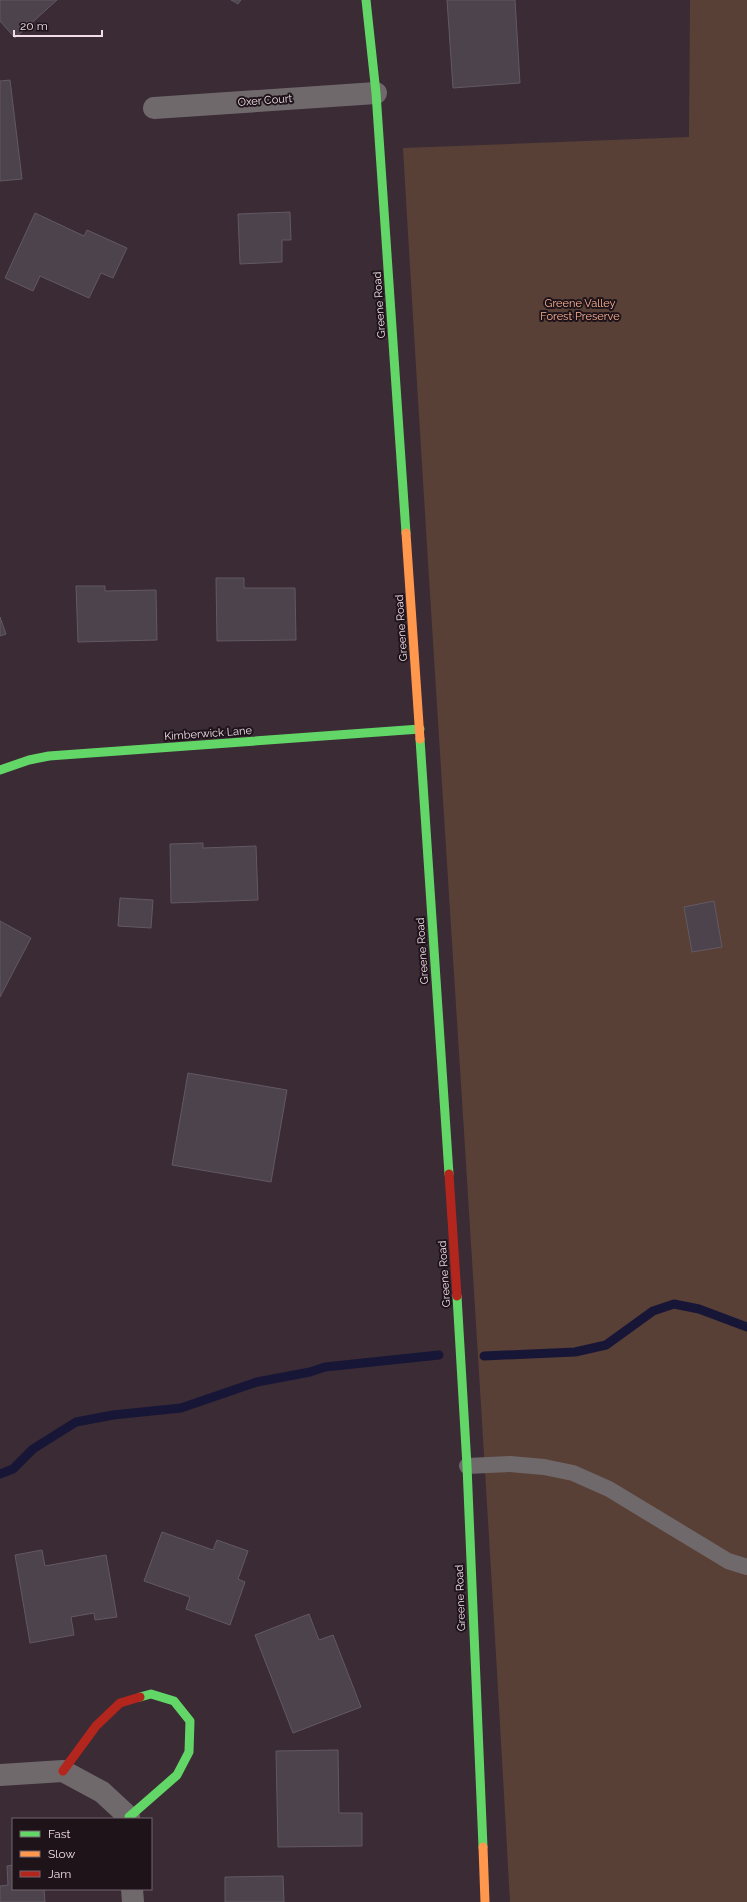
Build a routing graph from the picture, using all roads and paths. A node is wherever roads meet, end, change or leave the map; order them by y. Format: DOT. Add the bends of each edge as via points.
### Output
graph roads {
  1 [pos="366,0"];
  2 [pos="376,93"];
  3 [pos="154,108"];
  4 [pos="420,729"];
  5 [pos="0,770"];
  6 [pos="467,1466"];
  7 [pos="747,1568"];
  8 [pos="63,1772"];
  9 [pos="0,1775"];
  10 [pos="129,1818"];
  11 [pos="132,1890"];
  12 [pos="133,1902"];
  13 [pos="485,1902"];
  1 -- 2 [label="street, Greene Road"];
  2 -- 3 [label="street, Oxer Court"];
  2 -- 4 [label="street, Greene Road"];
  4 -- 5 [label="street, Kimberwick Lane" via="49,756"];
  4 -- 6 [label="street, Greene Road"];
  6 -- 7 [label="lane" via="544,1466 573,1473 609,1489 728,1561"];
  6 -- 13 [label="street, Greene Road"];
  8 -- 9 [label="street"];
  8 -- 10 [label="street" via="102,1792"];
  8 -- 10 [label="street" via="96,1726 120,1703 151,1694 174,1701 190,1720 189,1752 177,1775"];
  11 -- 12 [label="street"];
}
